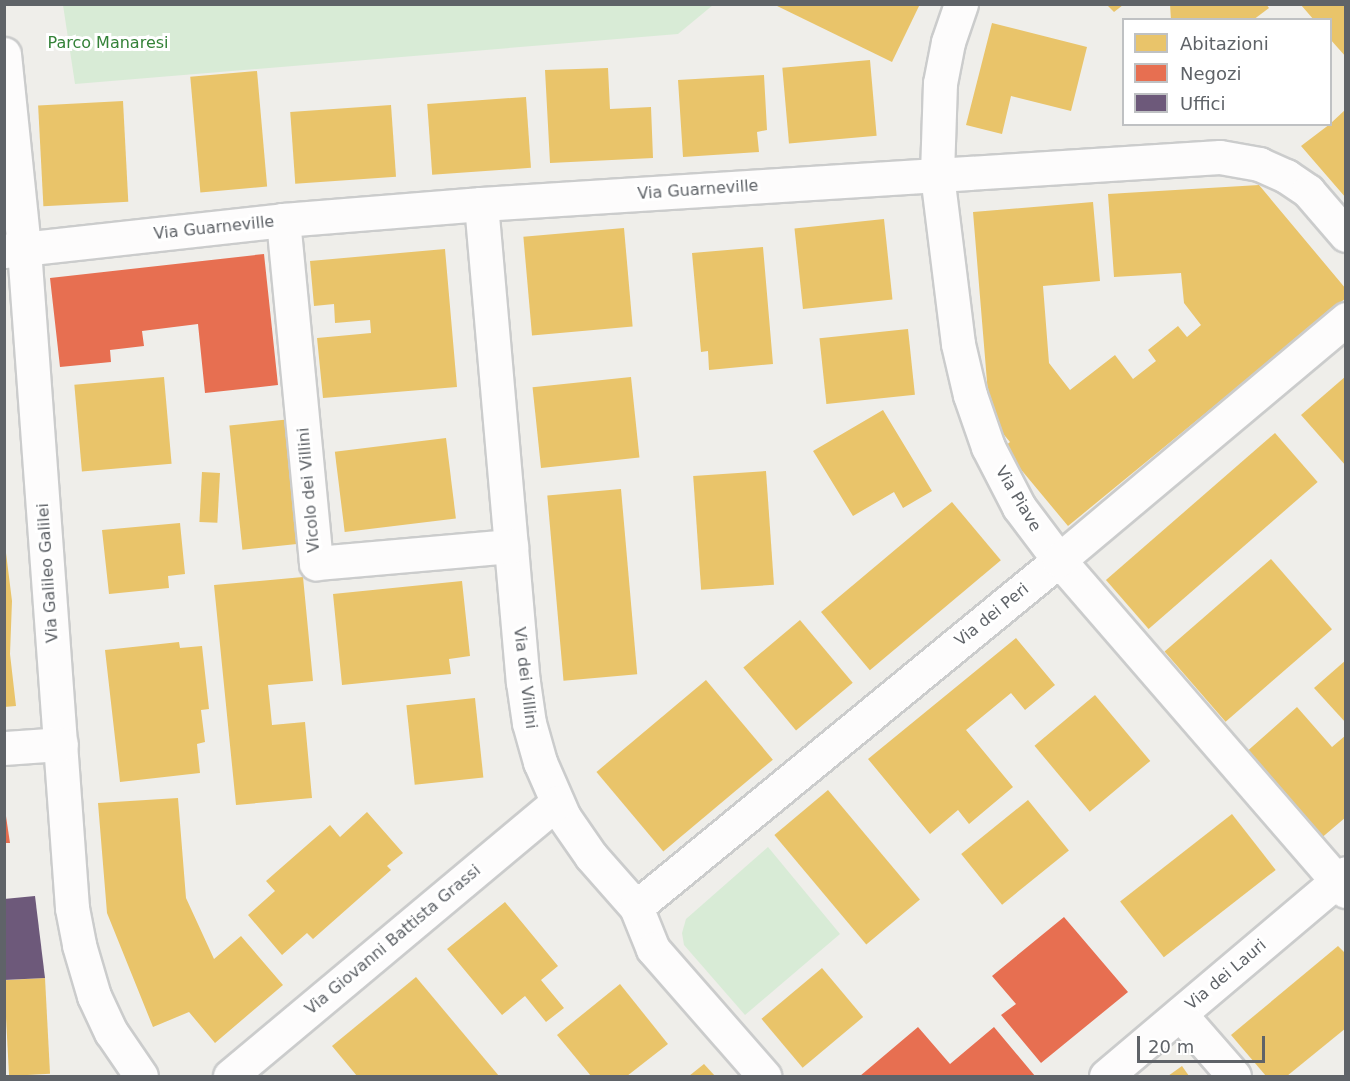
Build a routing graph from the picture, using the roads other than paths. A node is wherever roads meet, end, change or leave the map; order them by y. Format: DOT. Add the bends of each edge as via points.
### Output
graph roads {
  1 [pos="961,4"];
  2 [pos="4,54"];
  3 [pos="937,175"];
  4 [pos="481,204"];
  5 [pos="283,220"];
  6 [pos="1346,235"];
  7 [pos="14,250"];
  8 [pos="1346,319"];
  9 [pos="511,546"];
  10 [pos="1059,560"];
  11 [pos="61,744"];
  12 [pos="4,748"];
  13 [pos="556,802"];
  14 [pos="1343,881"];
  15 [pos="636,907"];
  16 [pos="1180,1014"];
  17 [pos="141,1077"];
  18 [pos="230,1077"];
  19 [pos="764,1077"];
  20 [pos="1106,1077"];
  21 [pos="1234,1077"];
  1 -- 3 [label="street, Via Piave" via="940,83"];
  2 -- 7 [label="street, Via Galileo Galilei"];
  3 -- 4 [label="street, Via Guarneville"];
  3 -- 6 [label="street, Via Guarneville" via="1233,158 1273,170 1298,184 1317,199"];
  3 -- 10 [label="street, Via Piave" via="958,344 977,420 1019,507"];
  4 -- 5 [label="street, Via Guarneville"];
  4 -- 9 [label="street, Via dei Villini"];
  5 -- 7 [label="street, Via Guarneville"];
  5 -- 9 [label="street, Vicolo dei Villini" via="316,563"];
  7 -- 11 [label="street, Via Galileo Galilei"];
  8 -- 10 [label="street, Via dei Peri"];
  9 -- 13 [label="street, Via dei Villini" via="529,723"];
  10 -- 14 [label="street, Via Piave"];
  10 -- 15 [label="street, Via dei Peri"];
  11 -- 12 [label="street"];
  11 -- 17 [label="street, Via Galileo Galilei" via="72,908 79,945 103,1016"];
  13 -- 15 [label="street, Via dei Villini" via="591,856"];
  13 -- 18 [label="street, Via Giovanni Battista Grassi"];
  14 -- 16 [label="street, Via dei Lauri"];
  15 -- 19 [label="street, Via dei Villini" via="653,949"];
  16 -- 20 [label="street, Via dei Lauri"];
  16 -- 21 [label="street"];
}
